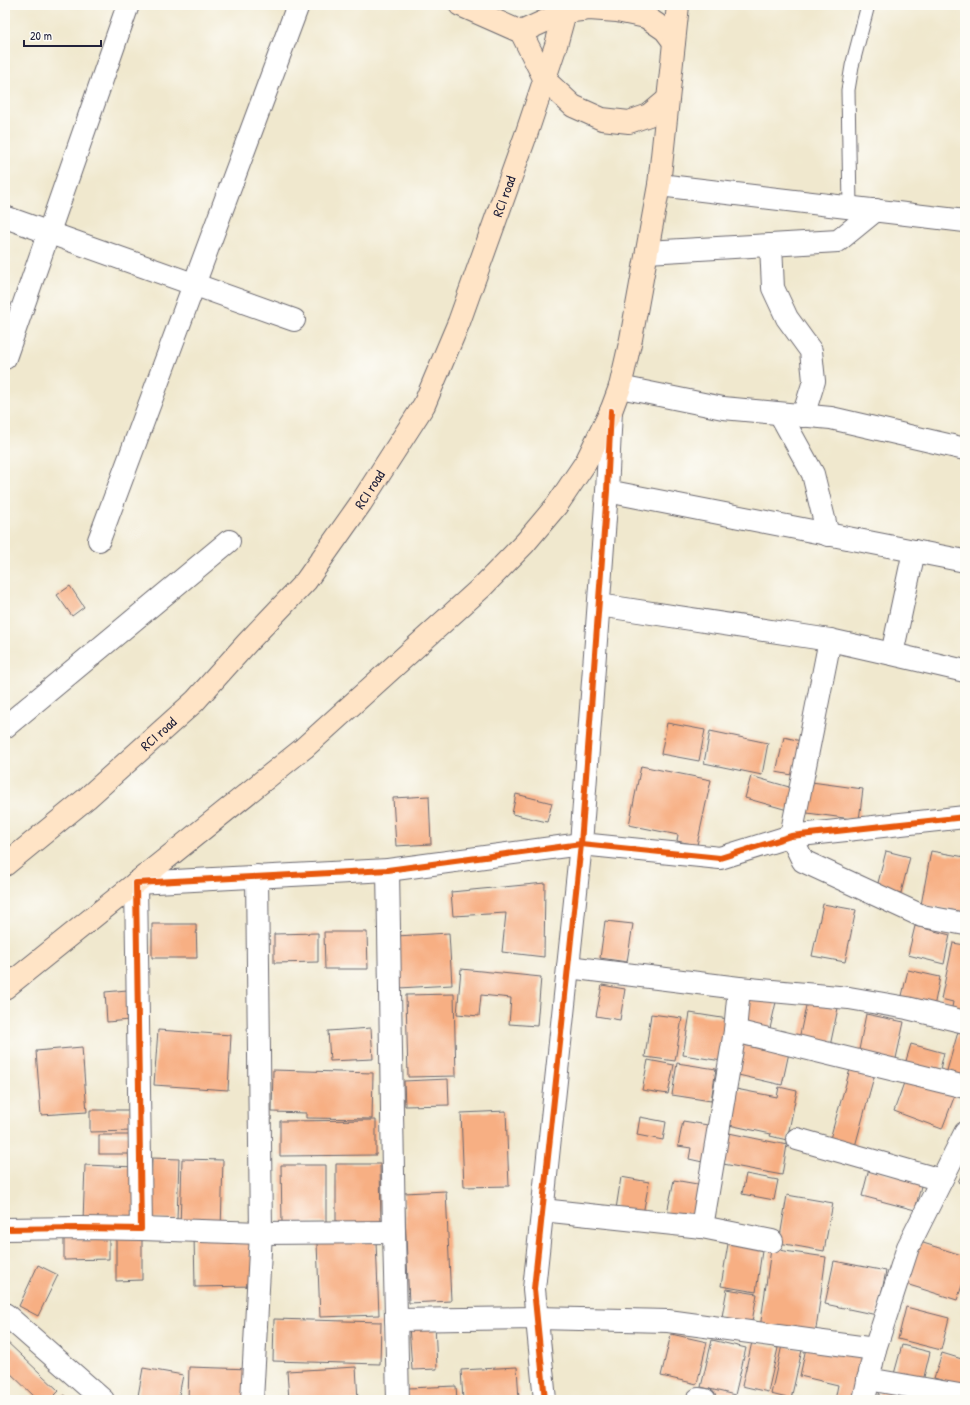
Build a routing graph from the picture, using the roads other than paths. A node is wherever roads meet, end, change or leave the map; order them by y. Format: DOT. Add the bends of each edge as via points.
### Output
graph roads {
  1 [pos="128,5"];
  2 [pos="298,5"];
  3 [pos="460,5"];
  4 [pos="678,5"];
  5 [pos="868,5"];
  6 [pos="566,9"];
  7 [pos="520,32"];
  8 [pos="674,42"];
  9 [pos="545,80"];
  10 [pos="667,100"];
  11 [pos="659,184"];
  12 [pos="850,207"];
  13 [pos="876,210"];
  14 [pos="5,217"];
  15 [pos="965,220"];
  16 [pos="49,232"];
  17 [pos="771,245"];
  18 [pos="647,252"];
  19 [pos="194,284"];
  20 [pos="294,320"];
  21 [pos="5,358"];
  22 [pos="620,388"];
  23 [pos="611,411"];
  24 [pos="780,414"];
  25 [pos="803,416"];
  26 [pos="965,449"];
  27 [pos="607,491"];
  28 [pos="828,535"];
  29 [pos="99,540"];
  30 [pos="229,540"];
  31 [pos="914,551"];
  32 [pos="965,562"];
  33 [pos="599,605"];
  34 [pos="830,640"];
  35 [pos="892,654"];
  36 [pos="965,671"];
  37 [pos="5,727"];
  38 [pos="965,817"];
  39 [pos="791,836"];
  40 [pos="581,844"];
  41 [pos="5,866"];
  42 [pos="388,870"];
  43 [pos="257,876"];
  44 [pos="136,883"];
  45 [pos="965,924"];
  46 [pos="568,967"];
  47 [pos="5,988"];
  48 [pos="739,988"];
  49 [pos="965,1022"];
  50 [pos="735,1030"];
  51 [pos="965,1087"];
  52 [pos="965,1133"];
  53 [pos="798,1139"];
  54 [pos="941,1180"];
  55 [pos="542,1210"];
  56 [pos="702,1227"];
  57 [pos="5,1229"];
  58 [pos="141,1229"];
  59 [pos="394,1232"];
  60 [pos="261,1233"];
  61 [pos="772,1241"];
  62 [pos="5,1314"];
  63 [pos="536,1318"];
  64 [pos="396,1320"];
  65 [pos="875,1349"];
  66 [pos="868,1379"];
  67 [pos="965,1396"];
  68 [pos="103,1400"];
  69 [pos="252,1400"];
  70 [pos="398,1400"];
  71 [pos="545,1400"];
  72 [pos="864,1400"];
  1 -- 16 [label="street"];
  2 -- 19 [label="street"];
  3 -- 7 [label="main road"];
  4 -- 8 [label="main road"];
  5 -- 12 [label="lane" via="848,90"];
  6 -- 7 [label="main road"];
  6 -- 8 [label="main road" via="617,11 646,17 665,30"];
  6 -- 9 [label="main road, RCI road"];
  7 -- 9 [label="main road"];
  8 -- 10 [label="main road"];
  9 -- 10 [label="main road" via="573,106 602,119 628,122 649,115"];
  9 -- 41 [label="main road, RCI road" via="461,315 424,405 361,503 306,581 195,701 87,798"];
  10 -- 11 [label="main road"];
  11 -- 12 [label="street"];
  11 -- 18 [label="main road"];
  12 -- 13 [label="street"];
  13 -- 15 [label="street"];
  13 -- 17 [label="street" via="838,241"];
  14 -- 16 [label="street"];
  16 -- 19 [label="street"];
  16 -- 21 [label="street"];
  17 -- 18 [label="street"];
  17 -- 25 [label="street" via="773,288 787,318 811,351 814,381"];
  18 -- 22 [label="main road"];
  19 -- 20 [label="street"];
  19 -- 29 [label="street"];
  22 -- 23 [label="main road"];
  22 -- 24 [label="street" via="723,408"];
  23 -- 27 [label="street"];
  23 -- 44 [label="main road" via="586,462 557,505 525,543 482,587 304,748"];
  24 -- 25 [label="street"];
  24 -- 28 [label="street" via="813,474"];
  25 -- 26 [label="street" via="831,418"];
  27 -- 28 [label="street"];
  27 -- 33 [label="street"];
  28 -- 31 [label="street"];
  30 -- 37 [label="street"];
  31 -- 32 [label="street"];
  31 -- 35 [label="street"];
  33 -- 34 [label="street"];
  33 -- 40 [label="street"];
  34 -- 35 [label="street"];
  34 -- 39 [label="street"];
  35 -- 36 [label="street"];
  38 -- 39 [label="street"];
  39 -- 40 [label="street" via="720,858"];
  39 -- 45 [label="street" via="803,861 922,916"];
  40 -- 42 [label="street"];
  40 -- 46 [label="street"];
  42 -- 43 [label="street"];
  42 -- 59 [label="street"];
  43 -- 44 [label="street"];
  43 -- 60 [label="street"];
  44 -- 47 [label="main road"];
  44 -- 58 [label="street"];
  46 -- 48 [label="street"];
  46 -- 55 [label="street"];
  48 -- 49 [label="street" via="849,998"];
  48 -- 50 [label="street"];
  50 -- 51 [label="street"];
  50 -- 56 [label="street"];
  52 -- 54 [label="street"];
  53 -- 54 [label="street"];
  54 -- 65 [label="street" via="908,1247"];
  55 -- 56 [label="street"];
  55 -- 63 [label="street" via="534,1289"];
  56 -- 61 [label="street"];
  57 -- 58 [label="street"];
  58 -- 60 [label="street"];
  59 -- 60 [label="street"];
  59 -- 64 [label="street"];
  60 -- 69 [label="street"];
  62 -- 68 [label="street"];
  63 -- 64 [label="street"];
  63 -- 65 [label="street" via="668,1321"];
  63 -- 71 [label="street"];
  64 -- 70 [label="street"];
  65 -- 66 [label="street"];
  66 -- 67 [label="street"];
  66 -- 72 [label="street"];
}
